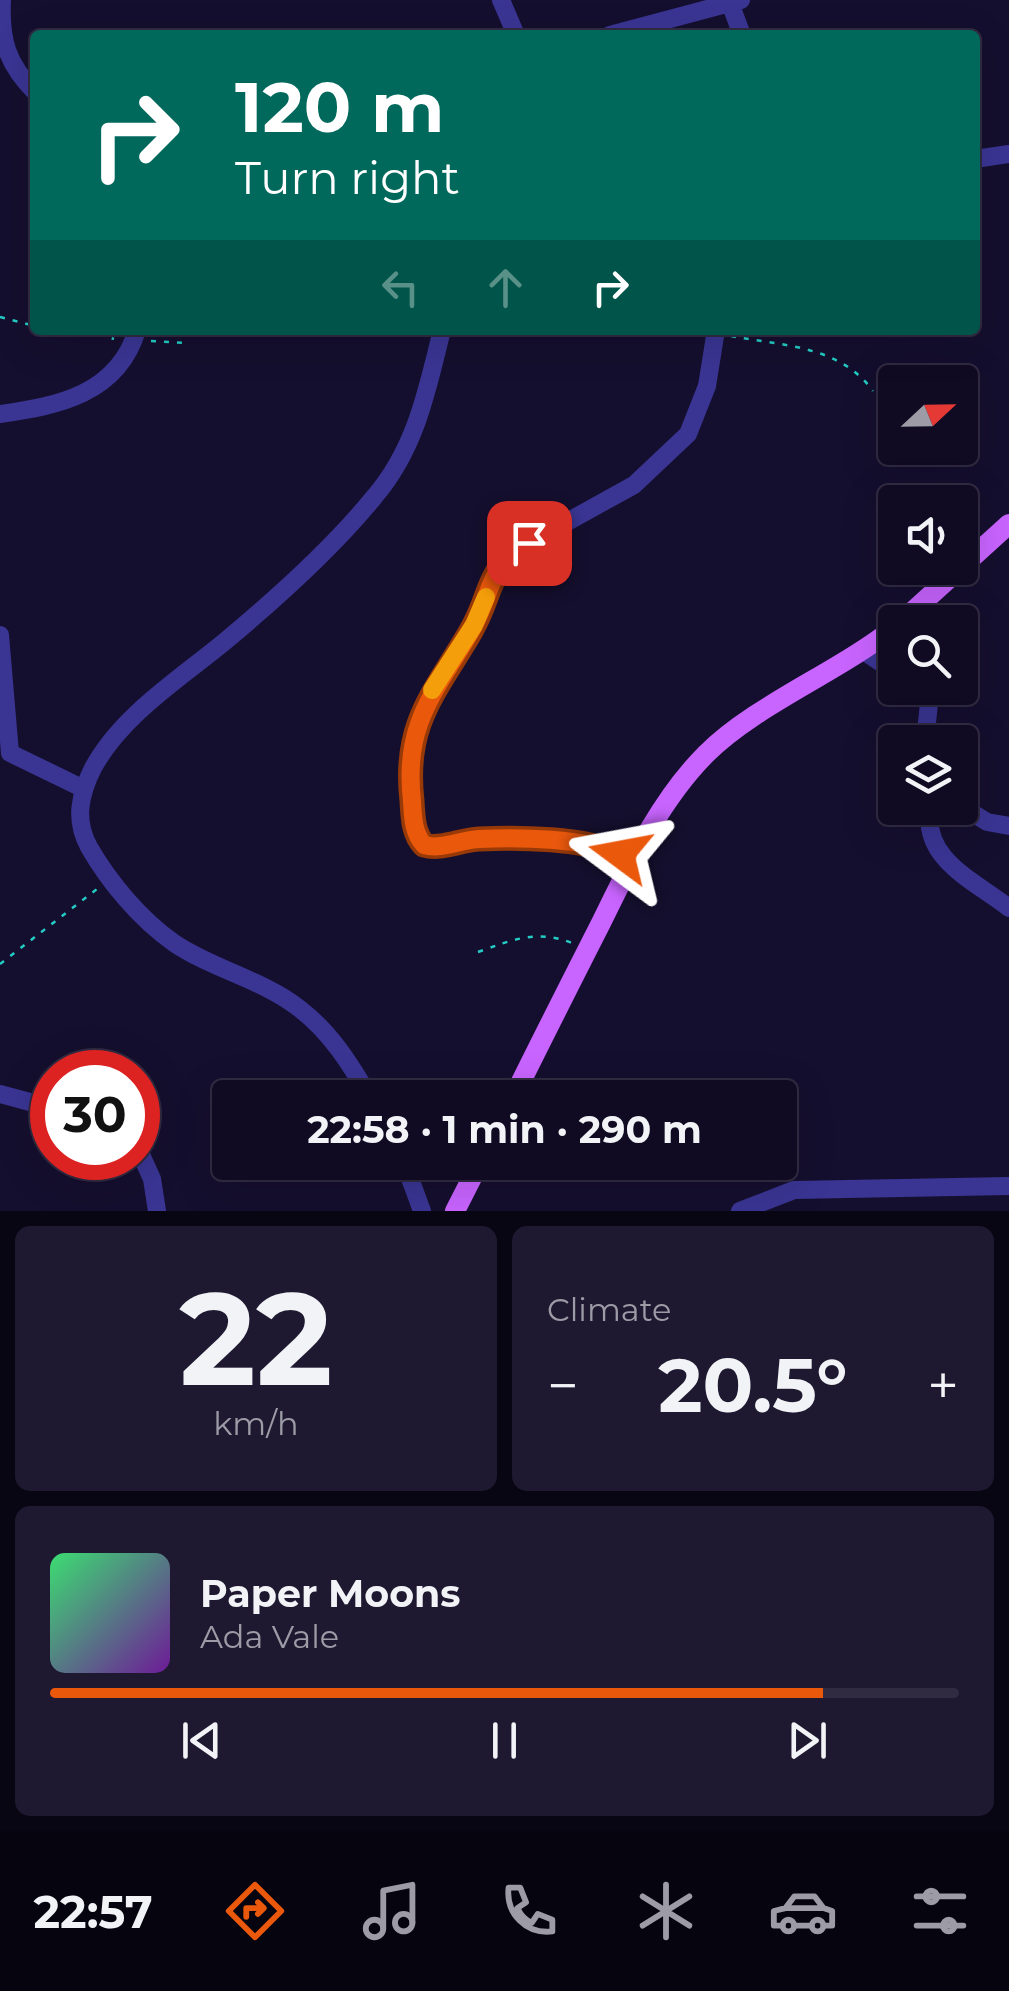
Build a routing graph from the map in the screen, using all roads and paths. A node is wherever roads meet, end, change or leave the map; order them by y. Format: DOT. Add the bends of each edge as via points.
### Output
graph roads {
  1 [pos="2,0"];
  2 [pos="501,0"];
  3 [pos="736,1"];
  4 [pos="514,30"];
  5 [pos="629,30"];
  6 [pos="741,30"];
  7 [pos="30,87"];
  8 [pos="1009,154"];
  9 [pos="980,157"];
  10 [pos="0,317"];
  11 [pos="30,325"];
  12 [pos="134,335"];
  13 [pos="441,335"];
  14 [pos="714,335"];
  15 [pos="732,335"];
  16 [pos="873,391"];
  17 [pos="0,414"];
  18 [pos="1009,524"];
  19 [pos="920,605"];
  20 [pos="0,635"];
  21 [pos="878,641"];
  22 [pos="865,652"];
  23 [pos="878,661"];
  24 [pos="5,752"];
  25 [pos="84,790"];
  26 [pos="978,816"];
  27 [pos="931,825"];
  28 [pos="1009,826"];
  29 [pos="630,864"];
  30 [pos="110,879"];
  31 [pos="1009,908"];
  32 [pos="587,950"];
  33 [pos="478,952"];
  34 [pos="0,964"];
  35 [pos="359,1080"];
  36 [pos="521,1080"];
  37 [pos="0,1094"];
  38 [pos="30,1102"];
  39 [pos="152,1180"];
  40 [pos="411,1180"];
  41 [pos="471,1180"];
  42 [pos="1009,1186"];
  43 [pos="157,1211"];
  44 [pos="422,1211"];
  45 [pos="456,1211"];
  46 [pos="740,1211"];
  1 -- 7 [label="street" via="4,51"];
  2 -- 4 [label="street"];
  3 -- 5 [label="street"];
  3 -- 6 [label="street"];
  8 -- 9 [label="street"];
  10 -- 11 [label="path"];
  12 -- 17 [label="street" via="100,384 50,408"];
  13 -- 25 [label="street" via="410,441 376,496 231,636 125,726"];
  14 -- 29 [label="street" via="703,398 679,444 634,484 529,543 495,570 474,625 429,694 410,754 415,831 424,845 480,839 578,843 610,850"];
  15 -- 16 [label="path" via="822,351 862,376"];
  18 -- 19 [label="main road"];
  20 -- 24 [label="street"];
  21 -- 22 [label="main road"];
  22 -- 23 [label="street"];
  22 -- 29 [label="main road" via="743,724 705,755"];
  24 -- 25 [label="street"];
  25 -- 30 [label="street" via="79,814 86,841"];
  26 -- 28 [label="street"];
  27 -- 31 [label="street" via="952,866"];
  29 -- 32 [label="main road"];
  30 -- 34 [label="path"];
  30 -- 35 [label="street" via="174,943 256,980 302,1010"];
  32 -- 33 [label="path" via="550,934"];
  32 -- 36 [label="main road"];
  37 -- 38 [label="street"];
  39 -- 43 [label="street"];
  40 -- 44 [label="street"];
  41 -- 45 [label="main road"];
  42 -- 46 [label="street" via="794,1190"];
}
